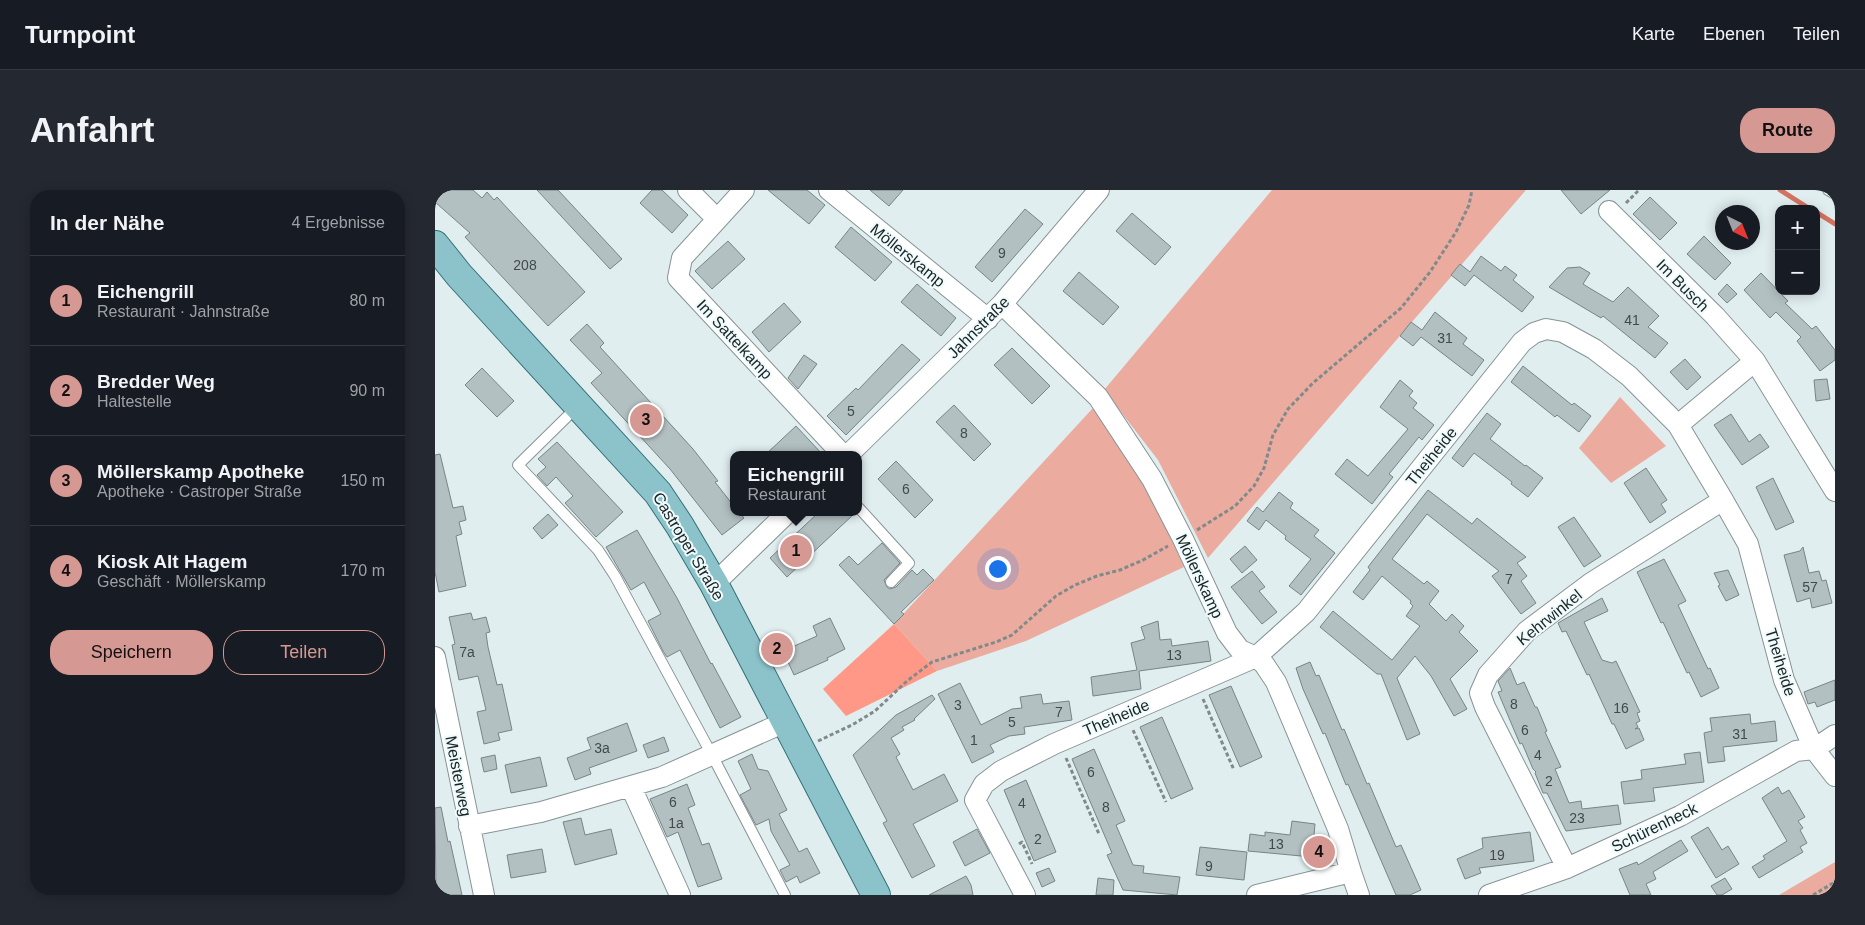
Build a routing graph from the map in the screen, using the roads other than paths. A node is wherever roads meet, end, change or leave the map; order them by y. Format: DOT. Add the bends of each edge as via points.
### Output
graph roads {
  1 [pos="688,190"];
  2 [pos="744,190"];
  3 [pos="829,190"];
  4 [pos="1099,190"];
  5 [pos="1828,190"];
  6 [pos="1835,194"];
  7 [pos="1609,211"];
  8 [pos="717,219"];
  9 [pos="435,245"];
  10 [pos="1002,304"];
  11 [pos="988,319"];
  12 [pos="1755,361"];
  13 [pos="579,406"];
  14 [pos="1678,425"];
  15 [pos="839,451"];
  16 [pos="852,451"];
  17 [pos="1835,491"];
  18 [pos="1723,500"];
  19 [pos="862,511"];
  20 [pos="784,516"];
  21 [pos="891,582"];
  22 [pos="714,584"];
  23 [pos="435,657"];
  24 [pos="1257,657"];
  25 [pos="785,722"];
  26 [pos="1835,735"];
  27 [pos="1814,749"];
  28 [pos="712,755"];
  29 [pos="1835,776"];
  30 [pos="631,787"];
  31 [pos="469,826"];
  32 [pos="1567,868"];
  33 [pos="1351,872"];
  34 [pos="484,895"];
  35 [pos="680,895"];
  36 [pos="785,895"];
  37 [pos="875,895"];
  38 [pos="1025,895"];
  39 [pos="1257,895"];
  40 [pos="1359,895"];
  41 [pos="1489,895"];
  1 -- 8 [label="street"];
  2 -- 8 [label="street, Im Sattelkamp"];
  3 -- 11 [label="street, Möllerskamp"];
  4 -- 10 [label="street, Jahnstraße"];
  5 -- 6 [label="lane"];
  7 -- 12 [label="street, Im Busch" via="1715,316"];
  8 -- 15 [label="street, Im Sattelkamp" via="682,258 678,278"];
  9 -- 13 [label="main road, Castroper Straße"];
  10 -- 11 [label="street, Jahnstraße"];
  10 -- 24 [label="street, Möllerskamp" via="1098,397 1151,479 1227,633 1240,650"];
  11 -- 16 [label="street, Jahnstraße"];
  12 -- 14 [label="street"];
  12 -- 17 [label="street, Im Busch"];
  13 -- 22 [label="main road, Castroper Straße" via="658,493"];
  13 -- 28 [label="lane" via="518,465 599,550"];
  14 -- 18 [label="street, Theiheide"];
  14 -- 24 [label="street, Theiheide" via="1629,376 1594,349 1563,332 1546,329 1534,333 1522,342 1306,612"];
  18 -- 27 [label="street, Theiheide" via="1748,544 1784,680"];
  18 -- 32 [label="street, Kehrwinkel" via="1591,583 1527,631 1488,675 1481,693 1485,707"];
  19 -- 21 [label="lane" via="909,563"];
  20 -- 22 [label="street"];
  22 -- 25 [label="main road, Castroper Straße"];
  23 -- 31 [label="street, Meisterweg"];
  24 -- 33 [label="street, Möllerskamp" via="1276,682 1338,829"];
  24 -- 38 [label="street, Theiheide" via="1059,742 1001,771 984,784 975,800"];
  25 -- 28 [label="street"];
  25 -- 37 [label="main road, Castroper Straße"];
  26 -- 27 [label="street"];
  27 -- 29 [label="street, Theiheide"];
  27 -- 32 [label="street, Schürenheck" via="1796,751 1680,816"];
  28 -- 30 [label="street"];
  28 -- 36 [label="lane"];
  30 -- 31 [label="street" via="541,812"];
  30 -- 35 [label="street"];
  31 -- 34 [label="street, Meisterweg"];
  32 -- 41 [label="street, Schürenheck"];
  33 -- 39 [label="street"];
  33 -- 40 [label="street"];
}
